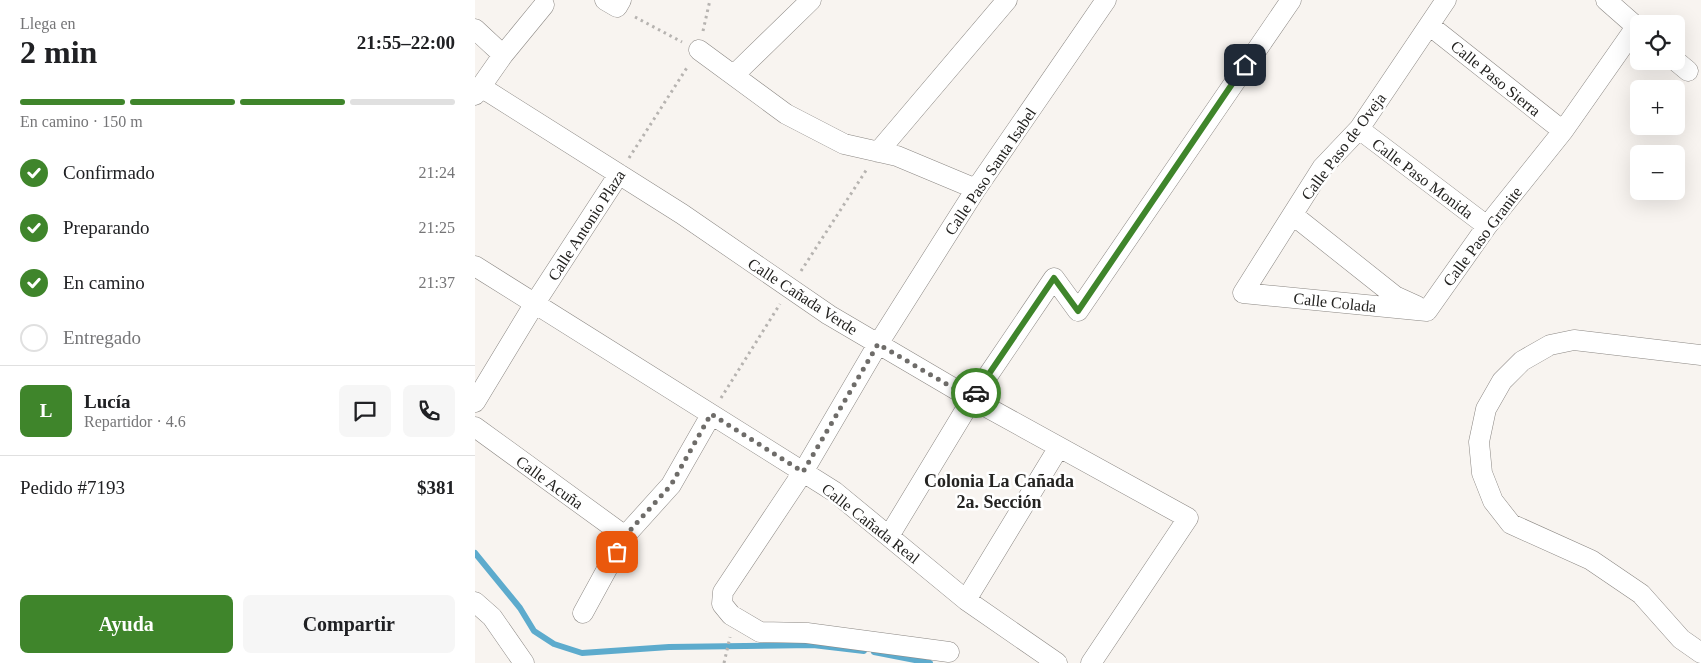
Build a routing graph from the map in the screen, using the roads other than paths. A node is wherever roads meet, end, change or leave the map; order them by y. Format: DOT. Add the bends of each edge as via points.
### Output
graph roads {
  1 [pos="811,0"];
  2 [pos="1007,0"];
  3 [pos="1106,0"];
  4 [pos="1291,0"];
  5 [pos="1446,0"];
  6 [pos="1606,0"];
  7 [pos="544,5"];
  8 [pos="1630,22"];
  9 [pos="1429,25"];
  10 [pos="475,29"];
  11 [pos="1630,38"];
  12 [pos="699,50"];
  13 [pos="503,55"];
  14 [pos="734,75"];
  15 [pos="478,91"];
  16 [pos="1359,129"];
  17 [pos="1563,131"];
  18 [pos="878,152"];
  19 [pos="619,174"];
  20 [pos="976,189"];
  21 [pos="1293,215"];
  22 [pos="1487,226"];
  23 [pos="475,266"];
  24 [pos="1243,293"];
  25 [pos="535,303"];
  26 [pos="1427,311"];
  27 [pos="878,344"];
  28 [pos="1701,355"];
  29 [pos="972,399"];
  30 [pos="475,402"];
  31 [pos="711,414"];
  32 [pos="475,427"];
  33 [pos="1059,447"];
  34 [pos="803,472"];
  35 [pos="625,536"];
  36 [pos="889,536"];
  37 [pos="966,600"];
  38 [pos="475,602"];
  39 [pos="583,613"];
  40 [pos="949,652"];
  41 [pos="1701,653"];
  42 [pos="524,663"];
  43 [pos="1057,663"];
  44 [pos="1091,663"];
  1 -- 14 [label="street"];
  2 -- 18 [label="street"];
  3 -- 20 [label="street, Calle Paso Santa Isabel"];
  4 -- 29 [label="street" via="1078,311 1054,278"];
  5 -- 9 [label="street, Calle Paso de Oveja"];
  6 -- 8 [label="street"];
  7 -- 13 [label="street"];
  9 -- 16 [label="street, Calle Paso de Oveja"];
  9 -- 17 [label="street, Calle Paso Sierra"];
  10 -- 13 [label="street"];
  11 -- 17 [label="street, Calle Paso Granite"];
  12 -- 14 [label="street"];
  13 -- 15 [label="street"];
  14 -- 18 [label="street" via="786,114 844,144"];
  15 -- 19 [label="street, Calle Cañada Verde"];
  16 -- 21 [label="street, Calle Paso de Oveja" via="1322,168"];
  16 -- 22 [label="street, Calle Paso Monida"];
  17 -- 22 [label="street, Calle Paso Granite"];
  18 -- 20 [label="street" via="897,156"];
  19 -- 25 [label="street, Calle Antonio Plaza"];
  19 -- 27 [label="street, Calle Cañada Verde"];
  20 -- 27 [label="street, Calle Paso Santa Isabel"];
  21 -- 24 [label="street, Calle Paso de Oveja"];
  21 -- 26 [label="street" via="1395,296"];
  22 -- 26 [label="street, Calle Paso Granite"];
  23 -- 25 [label="street, Calle Cañada Real"];
  24 -- 26 [label="street, Calle Colada"];
  25 -- 30 [label="street, Calle Antonio Plaza"];
  25 -- 31 [label="street, Calle Cañada Real"];
  27 -- 29 [label="street, Calle Cañada Verde"];
  27 -- 34 [label="street, Calle Paso Santa Isabel"];
  28 -- 41 [label="street" via="1574,340 1550,345 1522,361 1502,381 1486,408 1479,442 1482,473 1493,501 1511,524 1591,560 1641,594 1681,639"];
  29 -- 33 [label="street, Calle Cañada Verde"];
  29 -- 36 [label="street"];
  31 -- 34 [label="street, Calle Cañada Real"];
  31 -- 35 [label="street" via="671,485"];
  32 -- 35 [label="street, Calle Acuña"];
  33 -- 37 [label="street"];
  33 -- 44 [label="street, Calle Cañada Verde" via="1188,518"];
  34 -- 36 [label="street, Calle Cañada Real" via="835,492"];
  34 -- 40 [label="street, Calle Paso Santa Isabel" via="723,592 722,604 735,618 760,632 807,633"];
  35 -- 39 [label="street"];
  36 -- 37 [label="street, Calle Cañada Real"];
  37 -- 43 [label="street, Calle Cañada Real"];
  38 -- 42 [label="street" via="491,617"];
}
